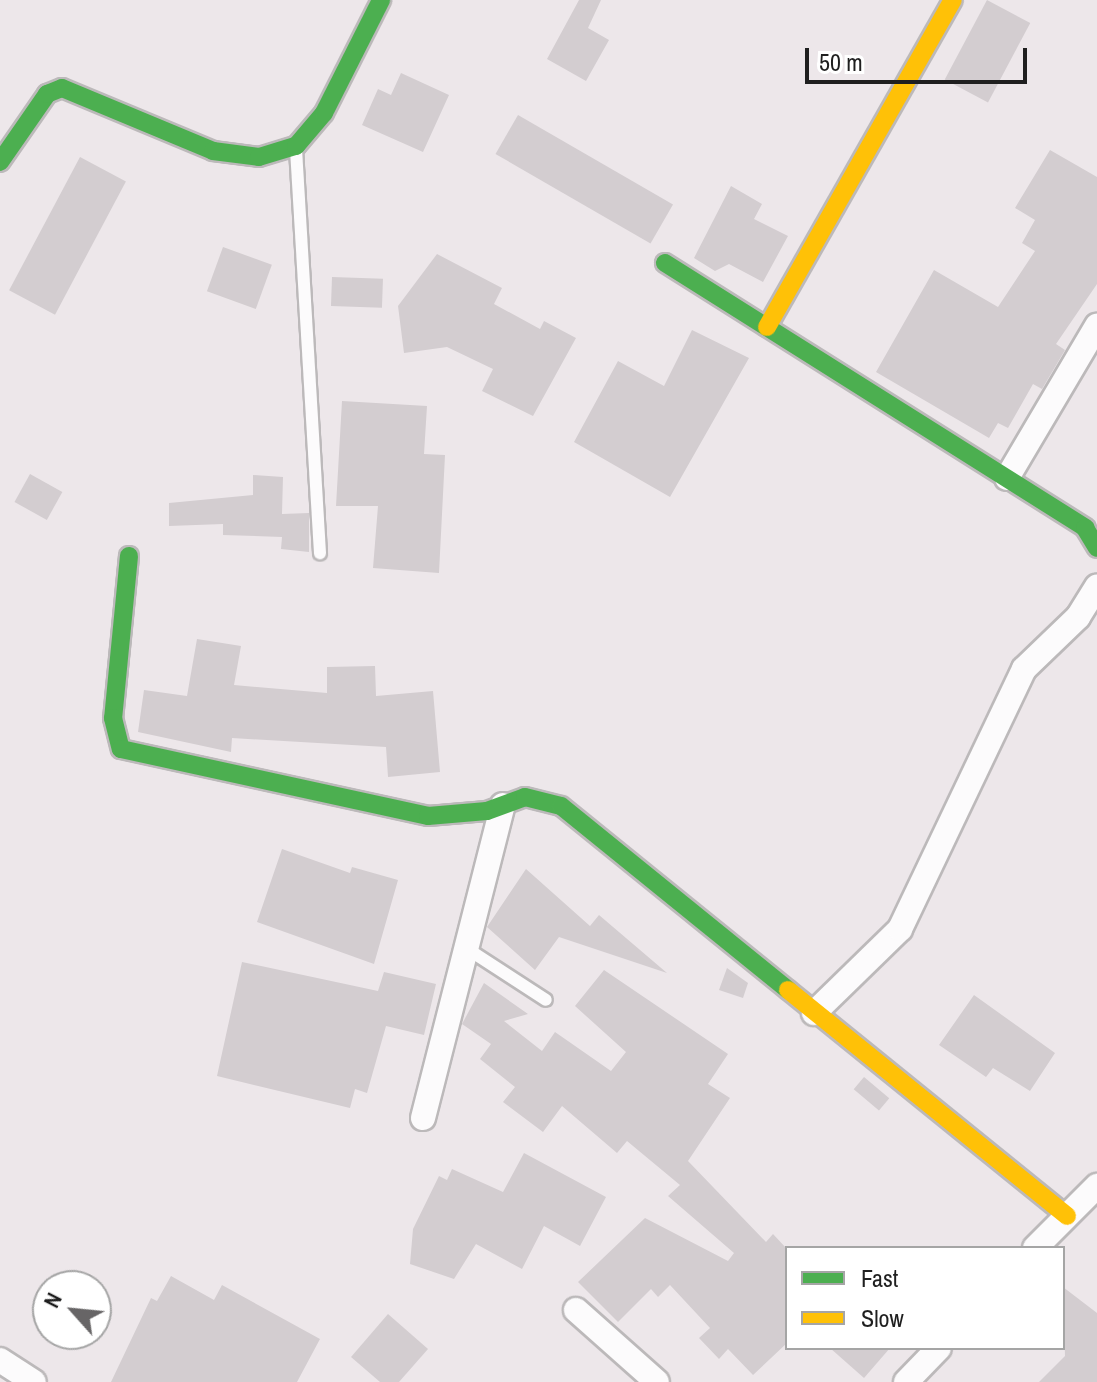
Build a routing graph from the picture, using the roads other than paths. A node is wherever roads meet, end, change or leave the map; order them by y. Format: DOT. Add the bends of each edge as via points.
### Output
graph roads {
  1 [pos="381,0"];
  2 [pos="953,0"];
  3 [pos="296,146"];
  4 [pos="0,162"];
  5 [pos="665,263"];
  6 [pos="1097,326"];
  7 [pos="767,327"];
  8 [pos="1007,478"];
  9 [pos="1097,548"];
  10 [pos="320,553"];
  11 [pos="129,556"];
  12 [pos="1097,587"];
  13 [pos="503,805"];
  14 [pos="466,948"];
  15 [pos="546,1000"];
  16 [pos="814,1013"];
  17 [pos="423,1118"];
  18 [pos="1097,1186"];
  19 [pos="1067,1216"];
  20 [pos="1037,1246"];
  21 [pos="576,1310"];
  22 [pos="937,1350"];
  23 [pos="0,1360"];
  24 [pos="34,1382"];
  25 [pos="657,1382"];
  26 [pos="906,1382"];
  1 -- 3 [label="street" via="324,113"];
  2 -- 7 [label="street"];
  3 -- 4 [label="street" via="259,157 213,151 62,88 47,94"];
  3 -- 10 [label="lane"];
  5 -- 7 [label="street"];
  6 -- 8 [label="street"];
  7 -- 8 [label="street"];
  8 -- 9 [label="street" via="1085,528"];
  11 -- 13 [label="street" via="113,718 121,749 428,816"];
  12 -- 16 [label="street" via="1078,617 1024,669 900,929"];
  13 -- 14 [label="street"];
  13 -- 16 [label="street" via="525,797 561,806"];
  14 -- 15 [label="lane"];
  14 -- 17 [label="street"];
  16 -- 19 [label="street"];
  18 -- 19 [label="street"];
  19 -- 20 [label="street"];
  21 -- 25 [label="street"];
  22 -- 26 [label="street"];
  23 -- 24 [label="street"];
}
